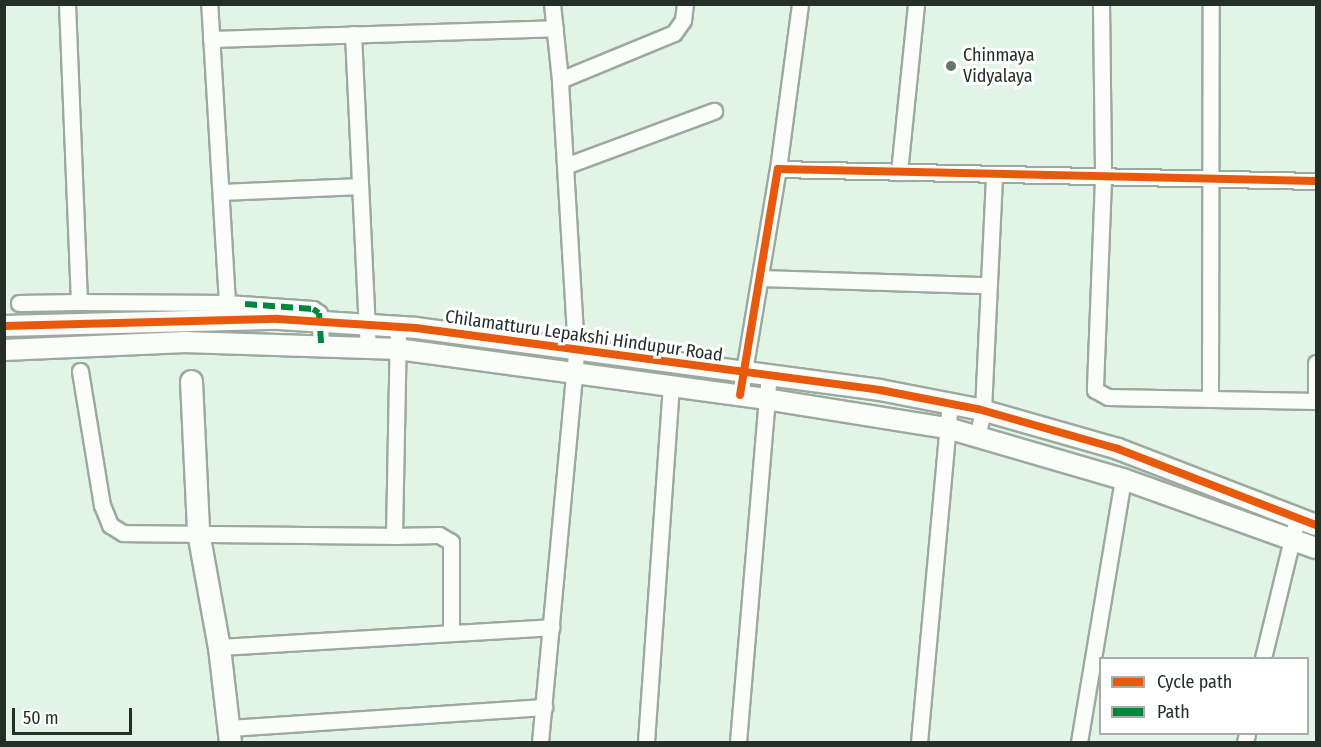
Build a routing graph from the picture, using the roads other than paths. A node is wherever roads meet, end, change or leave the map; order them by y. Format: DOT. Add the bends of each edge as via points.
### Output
graph roads {
  1 [pos="67,4"];
  2 [pos="209,4"];
  3 [pos="552,4"];
  4 [pos="686,4"];
  5 [pos="800,4"];
  6 [pos="916,4"];
  7 [pos="1101,4"];
  8 [pos="1211,4"];
  9 [pos="555,28"];
  10 [pos="353,34"];
  11 [pos="211,39"];
  12 [pos="560,80"];
  13 [pos="714,111"];
  14 [pos="565,166"];
  15 [pos="778,170"];
  16 [pos="899,172"];
  17 [pos="994,175"];
  18 [pos="1103,179"];
  19 [pos="1209,181"];
  20 [pos="1317,181"];
  21 [pos="360,186"];
  22 [pos="222,192"];
  23 [pos="760,278"];
  24 [pos="988,285"];
  25 [pos="80,302"];
  26 [pos="19,303"];
  27 [pos="227,303"];
  28 [pos="320,321"];
  29 [pos="367,325"];
  30 [pos="4,326"];
  31 [pos="398,327"];
  32 [pos="321,345"];
  33 [pos="368,348"];
  34 [pos="4,350"];
  35 [pos="397,350"];
  36 [pos="576,351"];
  37 [pos="1317,363"];
  38 [pos="80,371"];
  39 [pos="575,373"];
  40 [pos="745,373"];
  41 [pos="769,376"];
  42 [pos="191,381"];
  43 [pos="671,386"];
  44 [pos="740,395"];
  45 [pos="765,399"];
  46 [pos="1210,399"];
  47 [pos="1316,401"];
  48 [pos="950,403"];
  49 [pos="982,410"];
  50 [pos="947,428"];
  51 [pos="977,436"];
  52 [pos="1123,479"];
  53 [pos="1297,518"];
  54 [pos="1317,525"];
  55 [pos="198,532"];
  56 [pos="394,536"];
  57 [pos="1290,539"];
  58 [pos="1317,548"];
  59 [pos="551,627"];
  60 [pos="452,633"];
  61 [pos="219,647"];
  62 [pos="1263,657"];
  63 [pos="544,706"];
  64 [pos="230,735"];
  65 [pos="540,742"];
  66 [pos="646,742"];
  67 [pos="738,742"];
  68 [pos="919,742"];
  69 [pos="1078,742"];
  1 -- 25 [label="street"];
  2 -- 11 [label="street"];
  3 -- 9 [label="street"];
  4 -- 12 [label="street" via="683,20 674,33"];
  5 -- 15 [label="street"];
  6 -- 16 [label="street"];
  7 -- 18 [label="street"];
  8 -- 19 [label="street"];
  9 -- 10 [label="street"];
  9 -- 12 [label="street"];
  10 -- 11 [label="street"];
  10 -- 21 [label="street"];
  11 -- 22 [label="street"];
  12 -- 14 [label="street"];
  13 -- 14 [label="street"];
  14 -- 36 [label="street"];
  15 -- 16 [label="street"];
  15 -- 23 [label="street"];
  16 -- 17 [label="street"];
  17 -- 18 [label="street"];
  17 -- 24 [label="street"];
  18 -- 19 [label="street"];
  18 -- 46 [label="street" via="1095,390 1108,397"];
  19 -- 20 [label="street"];
  19 -- 46 [label="street"];
  21 -- 22 [label="street"];
  21 -- 29 [label="street"];
  22 -- 27 [label="street"];
  23 -- 24 [label="street"];
  23 -- 40 [label="street"];
  24 -- 49 [label="street"];
  25 -- 26 [label="street"];
  25 -- 27 [label="street"];
  27 -- 28 [label="street" via="313,309"];
  28 -- 29 [label="street, Chilamatturu Lepakshi Hindupur Road"];
  28 -- 30 [label="street, Chilamatturu Lepakshi Hindupur Road"];
  28 -- 32 [label="street"];
  29 -- 31 [label="street, Chilamatturu Lepakshi Hindupur Road"];
  29 -- 33 [label="street"];
  31 -- 35 [label="street"];
  31 -- 36 [label="street, Chilamatturu Lepakshi Hindupur Road"];
  32 -- 33 [label="street, Chilamatturu Lepakshi Hindupur Road"];
  32 -- 34 [label="street, Chilamatturu Lepakshi Hindupur Road" via="186,342"];
  33 -- 35 [label="street, Chilamatturu Lepakshi Hindupur Road"];
  35 -- 39 [label="street, Chilamatturu Lepakshi Hindupur Road"];
  35 -- 56 [label="street"];
  36 -- 39 [label="street"];
  36 -- 40 [label="street, Chilamatturu Lepakshi Hindupur Road"];
  37 -- 47 [label="street"];
  38 -- 55 [label="street" via="102,505 110,525 123,533"];
  39 -- 43 [label="street, Chilamatturu Lepakshi Hindupur Road"];
  39 -- 59 [label="street"];
  40 -- 41 [label="street, Chilamatturu Lepakshi Hindupur Road"];
  40 -- 44 [label="street"];
  41 -- 45 [label="street"];
  41 -- 48 [label="street, Chilamatturu Lepakshi Hindupur Road"];
  42 -- 55 [label="main road"];
  43 -- 44 [label="street, Chilamatturu Lepakshi Hindupur Road"];
  43 -- 66 [label="street"];
  44 -- 45 [label="street, Chilamatturu Lepakshi Hindupur Road"];
  45 -- 50 [label="street, Chilamatturu Lepakshi Hindupur Road"];
  45 -- 67 [label="street"];
  46 -- 47 [label="street"];
  48 -- 49 [label="street, Chilamatturu Lepakshi Hindupur Road"];
  48 -- 50 [label="street"];
  49 -- 51 [label="street"];
  49 -- 53 [label="street, Chilamatturu Lepakshi Hindupur Road" via="1118,449"];
  50 -- 51 [label="street, Chilamatturu Lepakshi Hindupur Road"];
  50 -- 68 [label="street"];
  51 -- 52 [label="street, Chilamatturu Lepakshi Hindupur Road"];
  52 -- 57 [label="street, Chilamatturu Lepakshi Hindupur Road"];
  52 -- 69 [label="street"];
  53 -- 54 [label="street, Chilamatturu Lepakshi Hindupur Road"];
  53 -- 57 [label="street"];
  55 -- 56 [label="street"];
  55 -- 61 [label="main road"];
  56 -- 60 [label="street" via="439,535 451,542"];
  57 -- 58 [label="street, Chilamatturu Lepakshi Hindupur Road"];
  57 -- 62 [label="street"];
  59 -- 60 [label="street"];
  59 -- 63 [label="street"];
  60 -- 61 [label="street"];
  61 -- 64 [label="main road"];
  63 -- 64 [label="street"];
  63 -- 65 [label="street"];
}
